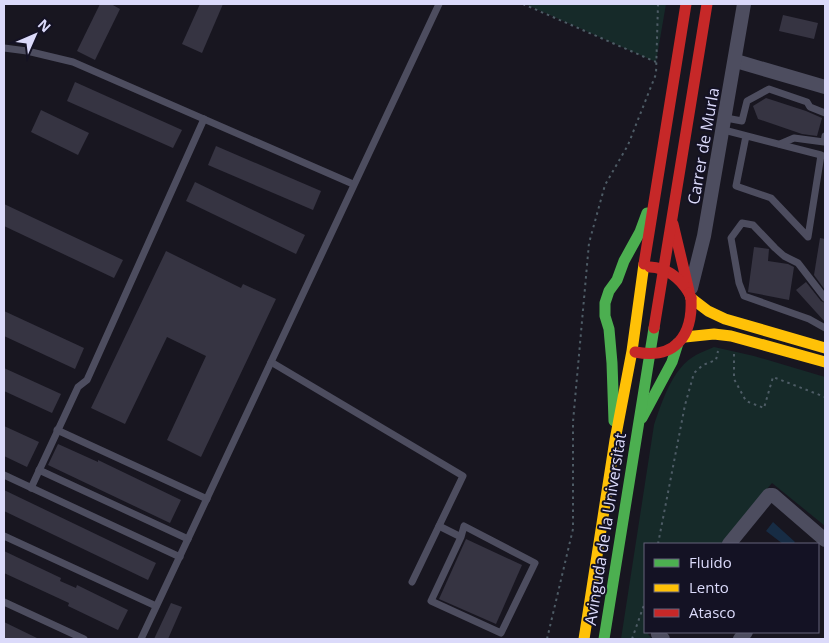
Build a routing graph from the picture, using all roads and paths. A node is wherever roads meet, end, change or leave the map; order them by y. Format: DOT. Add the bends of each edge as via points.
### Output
graph roads {
  1 [pos="439,4"];
  2 [pos="523,4"];
  3 [pos="686,4"];
  4 [pos="707,4"];
  5 [pos="713,4"];
  6 [pos="744,4"];
  7 [pos="4,48"];
  8 [pos="736,61"];
  9 [pos="656,62"];
  10 [pos="698,62"];
  11 [pos="825,88"];
  12 [pos="825,113"];
  13 [pos="204,119"];
  14 [pos="725,124"];
  15 [pos="746,136"];
  16 [pos="825,136"];
  17 [pos="780,144"];
  18 [pos="353,184"];
  19 [pos="656,193"];
  20 [pos="673,224"];
  21 [pos="644,266"];
  22 [pos="664,269"];
  23 [pos="617,280"];
  24 [pos="690,296"];
  25 [pos="825,298"];
  26 [pos="825,328"];
  27 [pos="609,329"];
  28 [pos="682,340"];
  29 [pos="734,348"];
  30 [pos="825,348"];
  31 [pos="632,351"];
  32 [pos="649,354"];
  33 [pos="271,362"];
  34 [pos="825,362"];
  35 [pos="825,397"];
  36 [pos="639,424"];
  37 [pos="58,430"];
  38 [pos="615,440"];
  39 [pos="39,470"];
  40 [pos="4,475"];
  41 [pos="31,488"];
  42 [pos="207,499"];
  43 [pos="439,526"];
  44 [pos="4,536"];
  45 [pos="461,537"];
  46 [pos="188,538"];
  47 [pos="821,541"];
  48 [pos="729,543"];
  49 [pos="180,557"];
  50 [pos="412,582"];
  51 [pos="4,602"];
  52 [pos="644,605"];
  53 [pos="156,606"];
  54 [pos="84,639"];
  55 [pos="141,639"];
  56 [pos="584,639"];
  57 [pos="604,639"];
  58 [pos="632,639"];
  1 -- 18 [label="lane"];
  2 -- 9 [label="path"];
  3 -- 19 [label="main road, Avinguda de la Universitat"];
  4 -- 10 [label="main road, Avinguda de la Universitat"];
  5 -- 10 [label="lane"];
  6 -- 8 [label="street, Carrer de Murla"];
  7 -- 13 [label="lane" via="74,62"];
  8 -- 11 [label="street"];
  8 -- 14 [label="street, Carrer de Murla"];
  10 -- 20 [label="main road, Avinguda de la Universitat"];
  12 -- 14 [label="lane" via="807,102 768,89 746,101 742,121"];
  13 -- 18 [label="lane"];
  13 -- 37 [label="lane" via="87,380 78,387"];
  14 -- 15 [label="lane"];
  14 -- 24 [label="street, Carrer de Murla"];
  15 -- 17 [label="lane"];
  15 -- 17 [label="lane" via="736,186 771,198 808,237 821,155"];
  16 -- 17 [label="lane" via="824,142 794,138"];
  18 -- 33 [label="lane"];
  19 -- 21 [label="main road, Avinguda de la Universitat"];
  19 -- 23 [label="main road, Avinguda de la Universitat"];
  20 -- 22 [label="main road, Avinguda de la Universitat"];
  20 -- 24 [label="main road, Avinguda de la Universitat"];
  21 -- 22 [label="main road"];
  21 -- 23 [label="main road"];
  21 -- 31 [label="main road, Avinguda de la Universitat"];
  22 -- 24 [label="main road" via="683,283"];
  22 -- 32 [label="main road, Avinguda de la Universitat"];
  23 -- 27 [label="main road, Avinguda de la Universitat" via="606,303"];
  24 -- 28 [label="main road, Avinguda de la Universitat" via="692,318"];
  24 -- 30 [label="main road" via="724,319"];
  25 -- 26 [label="lane" via="798,262 774,248 753,225 742,223 732,238 744,296"];
  27 -- 31 [label="main road" via="623,346"];
  27 -- 38 [label="main road, Avinguda de la Universitat"];
  28 -- 32 [label="main road" via="670,349"];
  28 -- 34 [label="main road" via="714,334 731,336"];
  28 -- 36 [label="main road, Avinguda de la Universitat"];
  29 -- 35 [label="path" via="734,379 746,401 764,408 774,377"];
  31 -- 32 [label="main road"];
  31 -- 38 [label="main road, Avinguda de la Universitat"];
  32 -- 36 [label="main road, Avinguda de la Universitat"];
  33 -- 42 [label="lane"];
  33 -- 43 [label="lane" via="463,476"];
  36 -- 57 [label="main road, Avinguda de la Universitat"];
  37 -- 39 [label="lane"];
  37 -- 42 [label="lane"];
  38 -- 56 [label="main road, Avinguda de la Universitat"];
  39 -- 41 [label="lane"];
  39 -- 46 [label="lane"];
  40 -- 41 [label="lane"];
  41 -- 49 [label="lane"];
  42 -- 46 [label="lane"];
  43 -- 45 [label="lane"];
  43 -- 50 [label="lane"];
  44 -- 53 [label="lane"];
  45 -- 45 [label="lane" via="431,601 501,633 535,563 464,526"];
  46 -- 49 [label="lane"];
  47 -- 48 [label="street" via="774,496 769,495"];
  49 -- 53 [label="lane"];
  51 -- 54 [label="lane"];
  52 -- 58 [label="path"];
  53 -- 55 [label="lane"];
}
